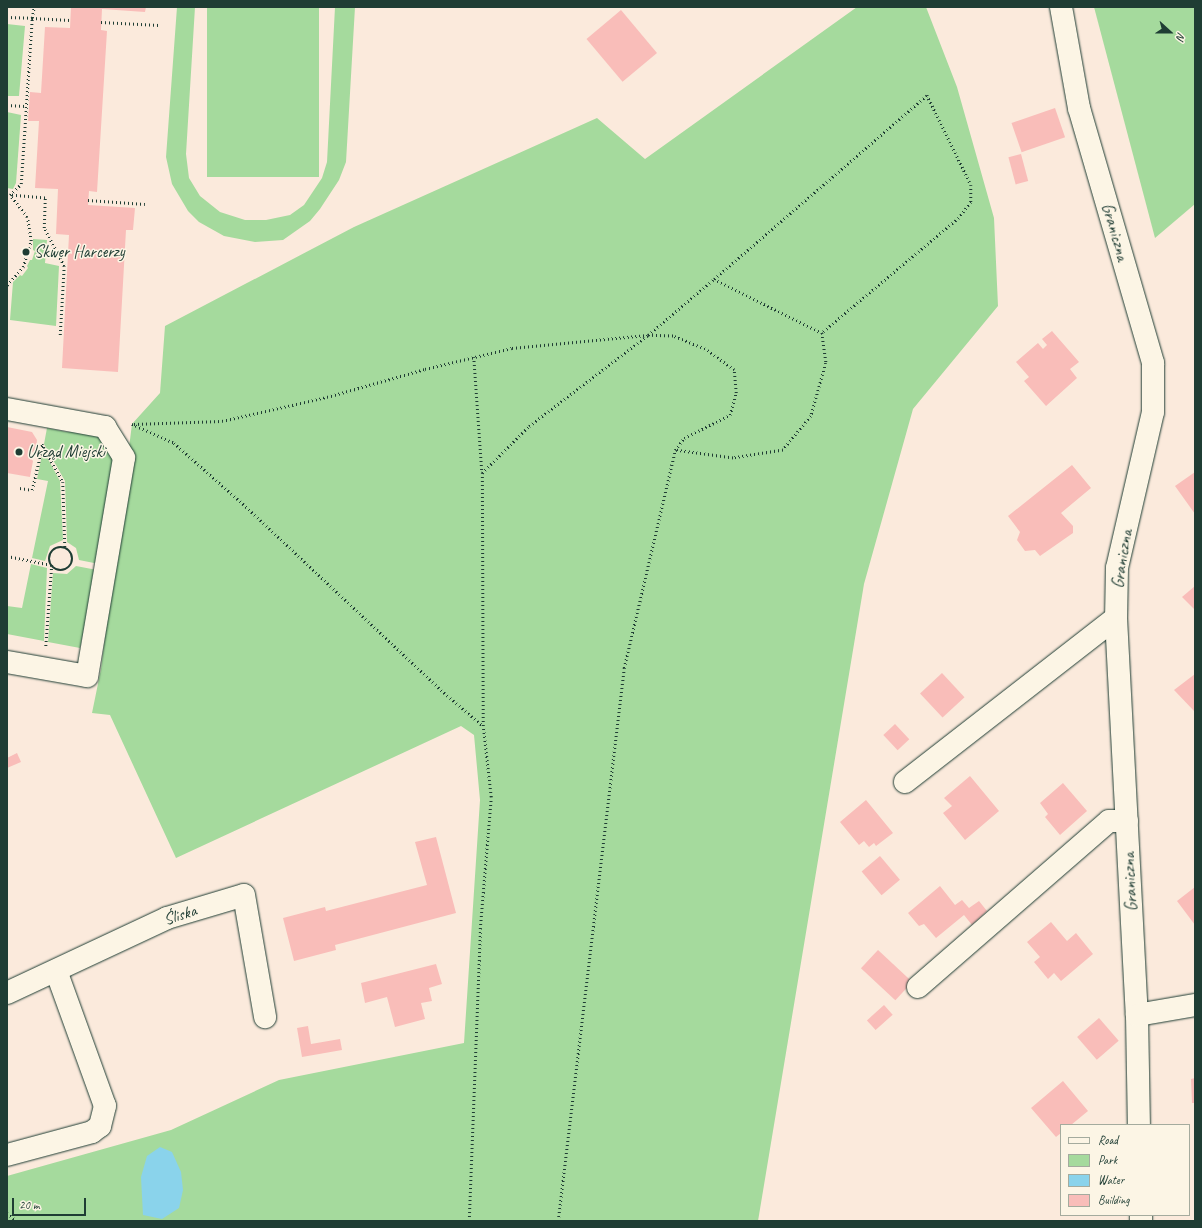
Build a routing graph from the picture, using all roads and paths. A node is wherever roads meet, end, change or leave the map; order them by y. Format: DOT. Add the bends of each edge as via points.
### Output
graph roads {
  1 [pos="34,7"];
  2 [pos="1061,7"];
  3 [pos="7,17"];
  4 [pos="32,18"];
  5 [pos="70,20"];
  6 [pos="101,22"];
  7 [pos="159,25"];
  8 [pos="7,105"];
  9 [pos="25,106"];
  10 [pos="10,195"];
  11 [pos="88,200"];
  12 [pos="145,204"];
  13 [pos="714,279"];
  14 [pos="7,285"];
  15 [pos="822,333"];
  16 [pos="60,335"];
  17 [pos="648,336"];
  18 [pos="474,357"];
  19 [pos="7,409"];
  20 [pos="49,416"];
  21 [pos="42,444"];
  22 [pos="675,450"];
  23 [pos="482,473"];
  24 [pos="20,488"];
  25 [pos="65,548"];
  26 [pos="7,556"];
  27 [pos="52,565"];
  28 [pos="1116,618"];
  29 [pos="7,662"];
  30 [pos="44,668"];
  31 [pos="483,726"];
  32 [pos="904,782"];
  33 [pos="1127,821"];
  34 [pos="56,971"];
  35 [pos="918,988"];
  36 [pos="7,993"];
  37 [pos="1195,1005"];
  38 [pos="1137,1015"];
  39 [pos="265,1017"];
  40 [pos="1139,1124"];
  41 [pos="7,1155"];
  42 [pos="7,1213"];
  43 [pos="17,1221"];
  44 [pos="469,1221"];
  45 [pos="558,1221"];
  1 -- 4 [label="path"];
  2 -- 28 [label="street, Graniczna" via="1079,108 1153,363 1153,412 1117,568"];
  3 -- 4 [label="path"];
  4 -- 5 [label="path"];
  4 -- 9 [label="path"];
  6 -- 7 [label="path"];
  8 -- 9 [label="path"];
  9 -- 10 [label="path" via="21,184"];
  10 -- 14 [label="path" via="27,217 31,241 23,267"];
  10 -- 16 [label="path" via="45,198 44,228 64,266"];
  11 -- 12 [label="path"];
  13 -- 15 [label="path"];
  13 -- 15 [label="path" via="927,95 971,186 972,202 959,218"];
  13 -- 17 [label="path"];
  15 -- 22 [label="path" via="826,363 811,416 783,450 733,458"];
  17 -- 18 [label="path" via="512,348"];
  17 -- 22 [label="path" via="673,336 705,349 734,370 736,393 730,415 684,438"];
  17 -- 23 [label="path" via="529,426"];
  18 -- 23 [label="path"];
  18 -- 31 [label="path" via="327,397 222,422 132,424 174,443"];
  19 -- 20 [label="street"];
  20 -- 21 [label="path"];
  20 -- 30 [label="street" via="105,427 124,458 87,676"];
  21 -- 24 [label="path" via="32,490"];
  21 -- 25 [label="path" via="63,482"];
  22 -- 45 [label="path" via="624,668"];
  23 -- 31 [label="path"];
  25 -- 27 [label="path" via="53,550 50,556"];
  25 -- 27 [label="path" via="73,555 71,566 60,571"];
  26 -- 27 [label="path"];
  27 -- 30 [label="path"];
  28 -- 32 [label="street"];
  28 -- 33 [label="street, Graniczna"];
  29 -- 30 [label="street"];
  31 -- 44 [label="path" via="491,797 480,929"];
  33 -- 35 [label="street" via="1109,821"];
  33 -- 38 [label="street, Graniczna"];
  34 -- 36 [label="street, Śliska"];
  34 -- 39 [label="street, Śliska" via="167,918 244,895"];
  34 -- 41 [label="street" via="105,1106 100,1126 92,1132"];
  37 -- 38 [label="street"];
  38 -- 40 [label="street, Graniczna"];
  42 -- 43 [label="path"];
}
